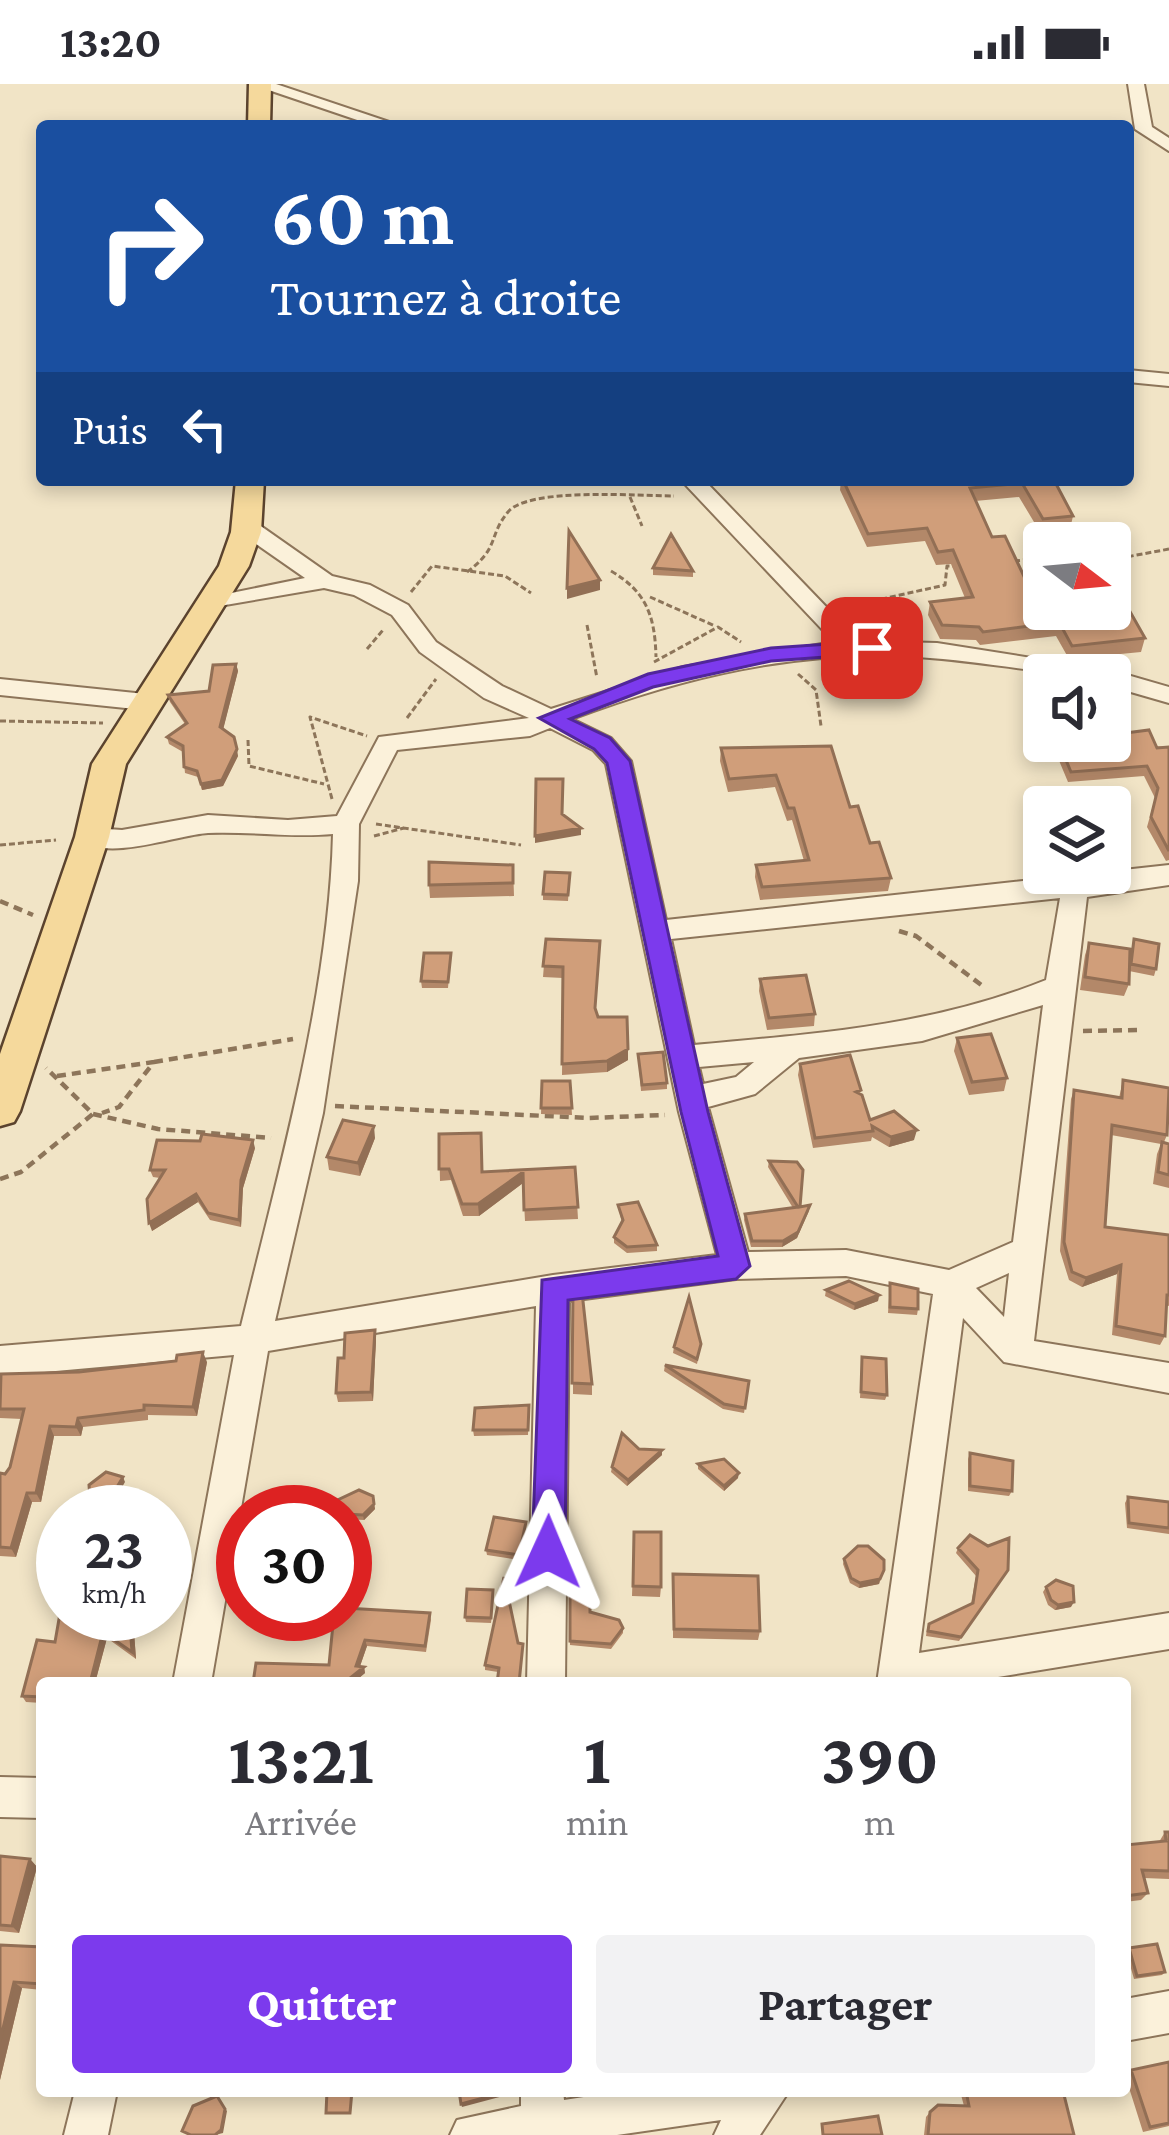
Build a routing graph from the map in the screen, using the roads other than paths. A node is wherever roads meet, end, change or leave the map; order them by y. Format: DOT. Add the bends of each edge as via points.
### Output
graph roads {
  1 [pos="260,84"];
  2 [pos="1136,84"];
  3 [pos="259,120"];
  4 [pos="373,120"];
  5 [pos="1169,146"];
  6 [pos="1134,377"];
  7 [pos="1169,380"];
  8 [pos="250,486"];
  9 [pos="698,486"];
  10 [pos="247,527"];
  11 [pos="324,581"];
  12 [pos="210,604"];
  13 [pos="822,613"];
  14 [pos="853,649"];
  15 [pos="771,655"];
  16 [pos="1023,665"];
  17 [pos="1131,684"];
  18 [pos="0,687"];
  19 [pos="1169,695"];
  20 [pos="139,712"];
  21 [pos="550,718"];
  22 [pos="347,836"];
  23 [pos="92,837"];
  24 [pos="1169,875"];
  25 [pos="1131,880"];
  26 [pos="1023,893"];
  27 [pos="1074,894"];
  28 [pos="656,931"];
  29 [pos="1059,986"];
  30 [pos="794,1046"];
  31 [pos="683,1057"];
  32 [pos="693,1106"];
  33 [pos="0,1111"];
  34 [pos="1028,1250"];
  35 [pos="736,1266"];
  36 [pos="951,1284"];
  37 [pos="553,1289"];
  38 [pos="254,1340"];
  39 [pos="1016,1352"];
  40 [pos="0,1361"];
  41 [pos="1169,1378"];
  42 [pos="1169,1631"];
  43 [pos="193,1677"];
  44 [pos="546,1677"];
  45 [pos="897,1677"];
  46 [pos="908,1677"];
  47 [pos="0,1797"];
  48 [pos="36,1798"];
  49 [pos="1169,2012"];
  50 [pos="1131,2019"];
  51 [pos="95,2097"];
  52 [pos="696,2097"];
  53 [pos="762,2097"];
  54 [pos="543,2108"];
  55 [pos="86,2135"];
  56 [pos="472,2135"];
  57 [pos="736,2135"];
  1 -- 3 [label="main road"];
  1 -- 4 [label="street"];
  2 -- 5 [label="street" via="1144,129"];
  6 -- 7 [label="street"];
  8 -- 10 [label="main road"];
  9 -- 13 [label="street"];
  10 -- 11 [label="street"];
  10 -- 12 [label="main road" via="235,566"];
  11 -- 12 [label="street"];
  11 -- 21 [label="street" via="400,610 428,647"];
  12 -- 20 [label="main road"];
  13 -- 14 [label="street"];
  13 -- 15 [label="street"];
  14 -- 15 [label="street"];
  14 -- 16 [label="street" via="919,649"];
  15 -- 21 [label="street" via="648,681"];
  17 -- 19 [label="street"];
  18 -- 20 [label="street"];
  20 -- 23 [label="main road" via="109,764"];
  21 -- 22 [label="street" via="530,728 388,743"];
  21 -- 28 [label="street" via="618,761"];
  22 -- 23 [label="street" via="208,824"];
  22 -- 38 [label="street" via="304,1126"];
  23 -- 33 [label="main road"];
  24 -- 25 [label="street"];
  26 -- 28 [label="street"];
  27 -- 29 [label="street"];
  28 -- 31 [label="street"];
  29 -- 30 [label="street" via="950,1027"];
  29 -- 34 [label="street"];
  30 -- 31 [label="street"];
  30 -- 32 [label="street" via="745,1086"];
  31 -- 32 [label="street"];
  32 -- 35 [label="street"];
  34 -- 36 [label="street"];
  34 -- 39 [label="street"];
  35 -- 36 [label="street" via="846,1263"];
  35 -- 37 [label="street"];
  36 -- 39 [label="street"];
  36 -- 45 [label="street"];
  37 -- 38 [label="street"];
  37 -- 44 [label="street"];
  38 -- 40 [label="street"];
  38 -- 43 [label="street"];
  39 -- 41 [label="street"];
  42 -- 46 [label="street"];
  47 -- 48 [label="street"];
  49 -- 50 [label="street"];
  51 -- 55 [label="street"];
  52 -- 54 [label="street"];
  53 -- 57 [label="street"];
  54 -- 56 [label="street"];
}
